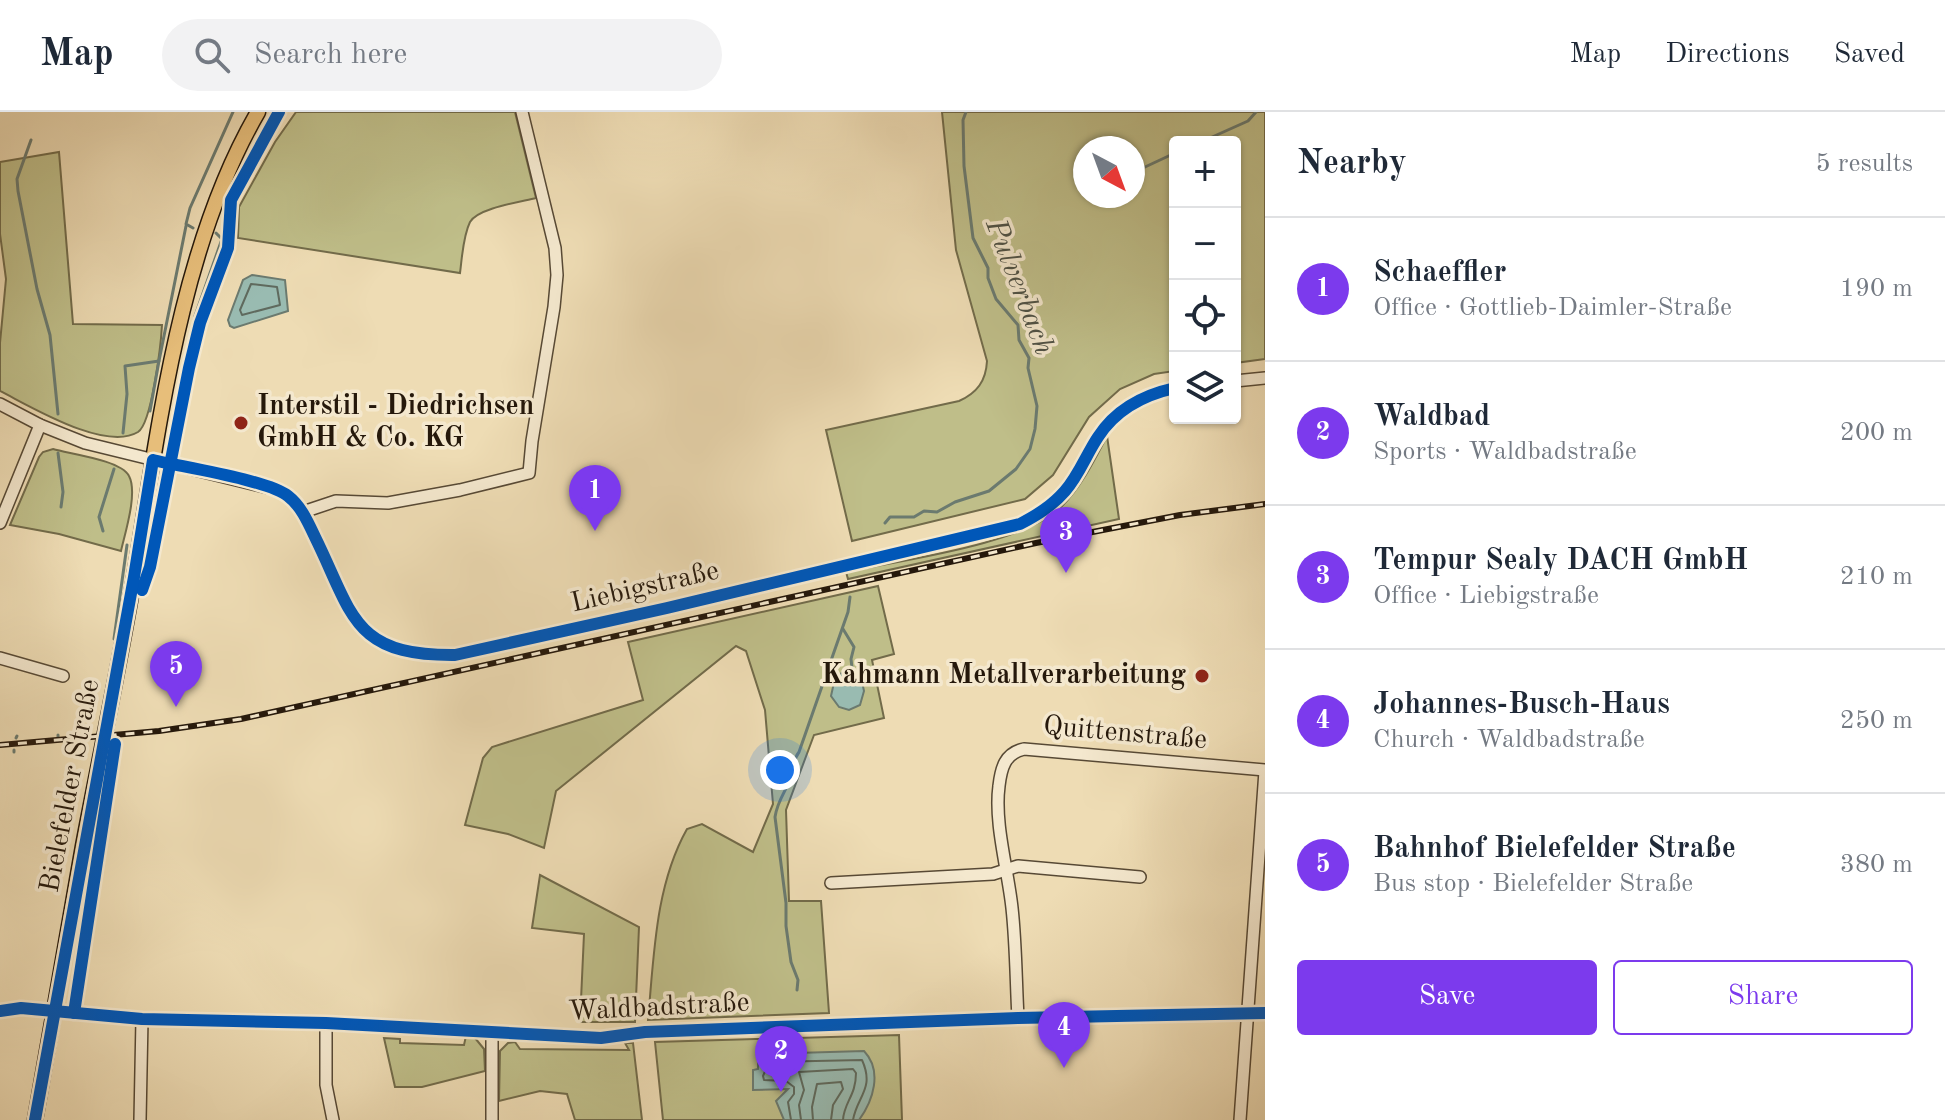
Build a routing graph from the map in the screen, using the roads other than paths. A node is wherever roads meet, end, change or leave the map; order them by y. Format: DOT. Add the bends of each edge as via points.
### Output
graph roads {
  1 [pos="258,112"];
  2 [pos="522,112"];
  3 [pos="1265,378"];
  4 [pos="1241,380"];
  5 [pos="1169,390"];
  6 [pos="0,404"];
  7 [pos="40,425"];
  8 [pos="153,460"];
  9 [pos="303,512"];
  10 [pos="0,523"];
  11 [pos="0,658"];
  12 [pos="63,676"];
  13 [pos="1265,771"];
  14 [pos="1007,869"];
  15 [pos="1140,877"];
  16 [pos="831,883"];
  17 [pos="55,1010"];
  18 [pos="0,1011"];
  19 [pos="1265,1013"];
  20 [pos="1249,1014"];
  21 [pos="1018,1018"];
  22 [pos="142,1019"];
  23 [pos="326,1023"];
  24 [pos="492,1033"];
  25 [pos="35,1120"];
  26 [pos="140,1120"];
  27 [pos="333,1120"];
  28 [pos="492,1120"];
  29 [pos="1240,1120"];
  1 -- 8 [label="main road, Bielefelder Straße" via="204,237"];
  2 -- 9 [label="street" via="557,275 529,473 388,503 336,501"];
  3 -- 4 [label="street"];
  5 -- 9 [label="street, Liebigstraße" via="1124,408 1098,436 1067,488 1020,524 455,655 384,644 362,628 345,604"];
  6 -- 7 [label="street, Liebigstraße"];
  7 -- 8 [label="street, Liebigstraße"];
  7 -- 10 [label="street"];
  8 -- 9 [label="street, Liebigstraße" via="281,491"];
  8 -- 17 [label="main road, Bielefelder Straße"];
  11 -- 12 [label="street"];
  13 -- 14 [label="street, Quittenstraße" via="1015,751 1004,764 999,786"];
  13 -- 20 [label="street"];
  14 -- 15 [label="street"];
  14 -- 16 [label="street"];
  14 -- 21 [label="street, Quittenstraße"];
  17 -- 18 [label="street, Waldbadstraße"];
  17 -- 22 [label="street, Waldbadstraße"];
  17 -- 25 [label="main road, Bielefelder Straße"];
  19 -- 20 [label="street, Waldbadstraße"];
  20 -- 21 [label="street, Waldbadstraße"];
  20 -- 29 [label="street"];
  21 -- 24 [label="street, Waldbadstraße" via="601,1038"];
  22 -- 23 [label="street, Waldbadstraße"];
  22 -- 26 [label="street"];
  23 -- 24 [label="street, Waldbadstraße"];
  23 -- 27 [label="street" via="326,1085"];
  24 -- 28 [label="street"];
}
